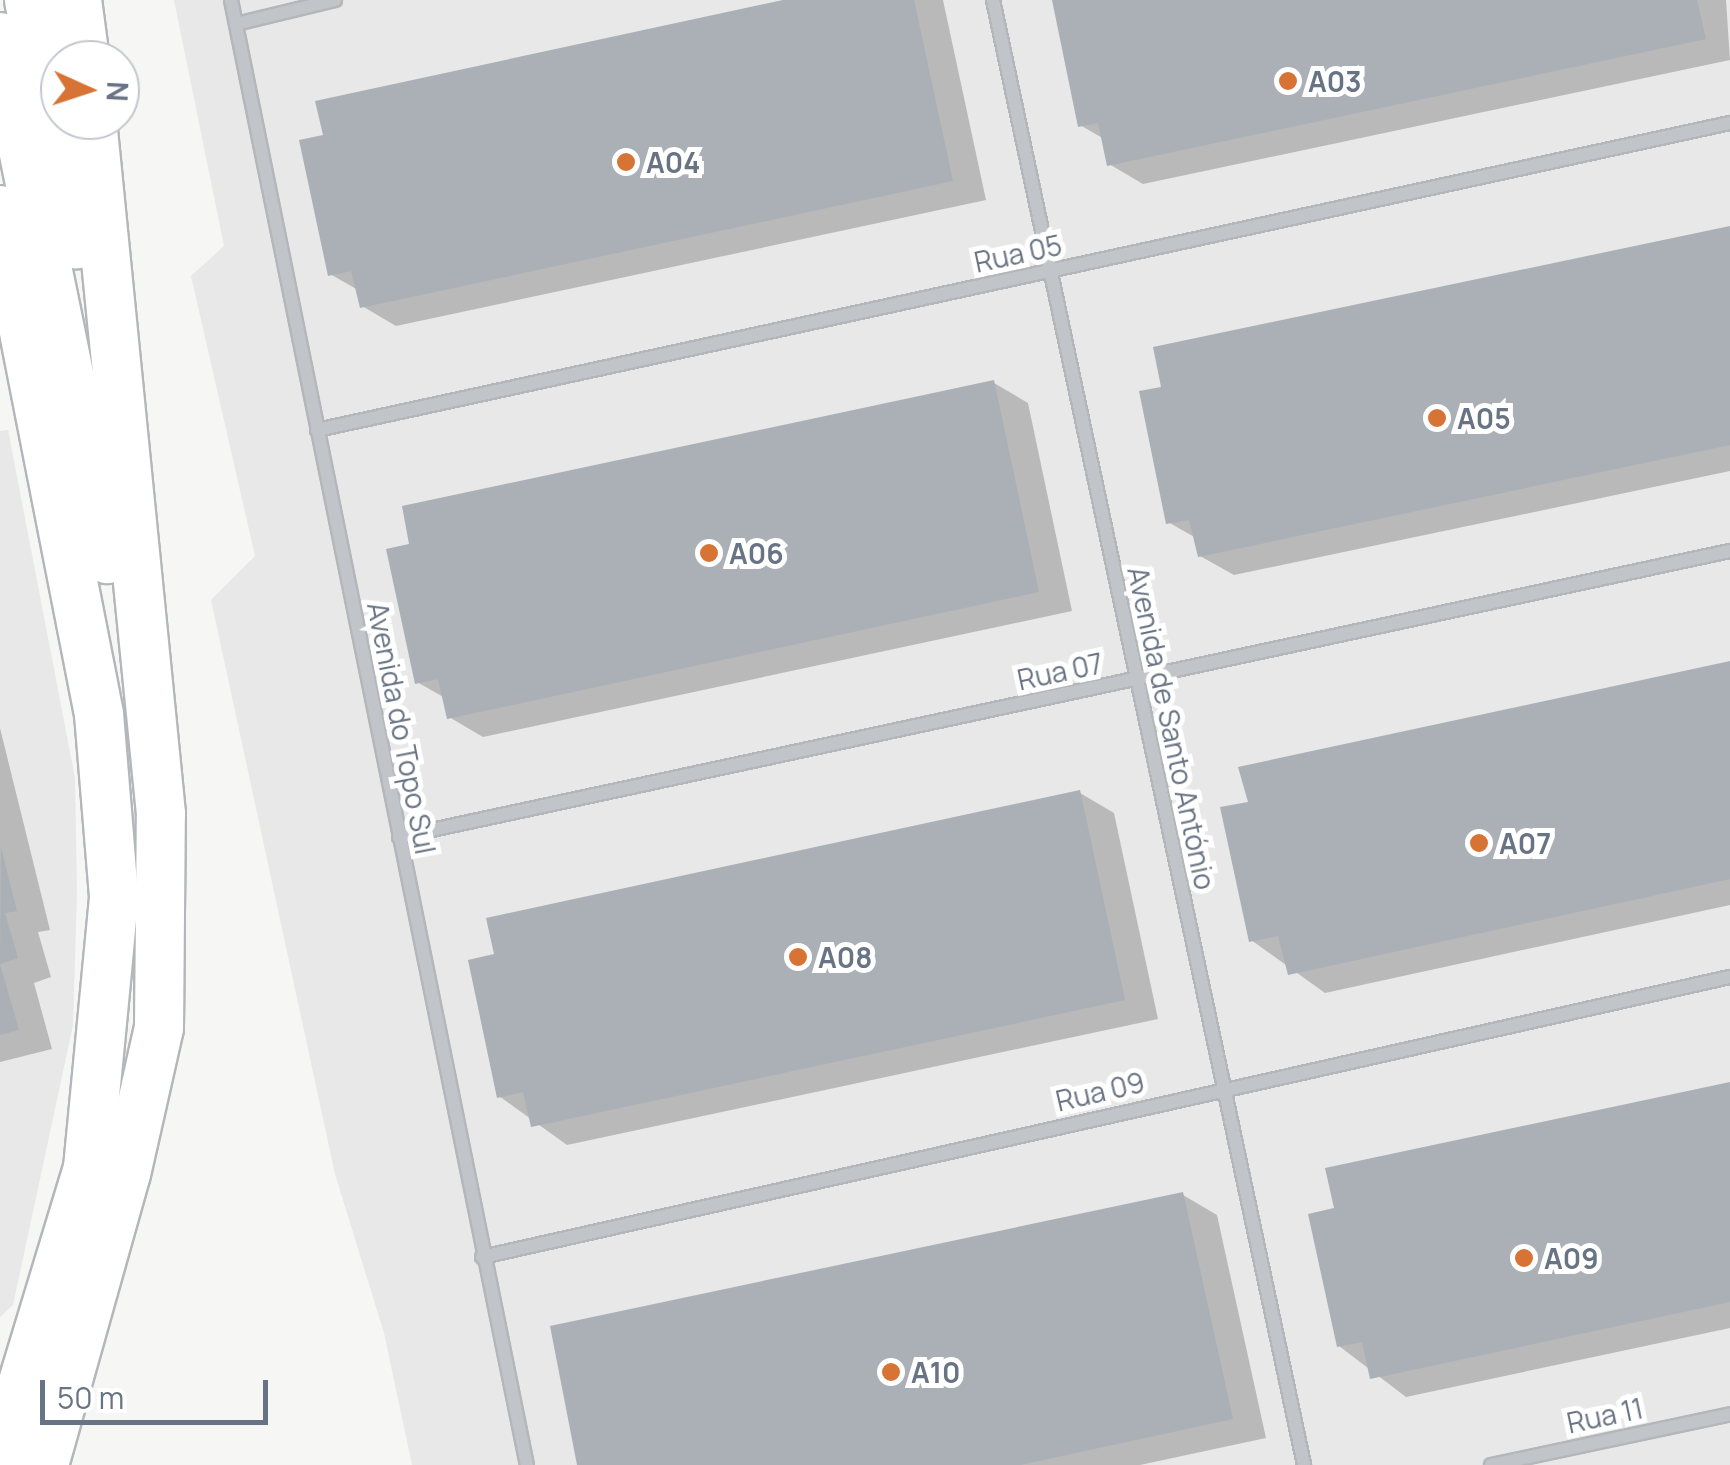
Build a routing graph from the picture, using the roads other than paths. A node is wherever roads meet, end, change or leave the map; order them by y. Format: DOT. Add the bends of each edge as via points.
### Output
graph roads {
  1 [pos="29,0"];
  2 [pos="77,0"];
  3 [pos="231,0"];
  4 [pos="335,0"];
  5 [pos="993,0"];
  6 [pos="236,24"];
  7 [pos="0,37"];
  8 [pos="82,40"];
  9 [pos="1730,123"];
  10 [pos="94,140"];
  11 [pos="0,210"];
  12 [pos="1050,271"];
  13 [pos="317,430"];
  14 [pos="1730,551"];
  15 [pos="134,563"];
  16 [pos="1137,681"];
  17 [pos="399,837"];
  18 [pos="1730,977"];
  19 [pos="1222,1088"];
  20 [pos="126,1174"];
  21 [pos="482,1257"];
  22 [pos="1730,1414"];
  23 [pos="0,1456"];
  24 [pos="44,1465"];
  25 [pos="527,1465"];
  26 [pos="1304,1465"];
  27 [pos="1491,1465"];
  1 -- 15 [label="highway"];
  2 -- 8 [label="highway"];
  3 -- 6 [label="lane, Avenida do Topo Sul"];
  4 -- 6 [label="lane"];
  5 -- 12 [label="lane, Avenida de Santo António"];
  6 -- 13 [label="lane, Avenida do Topo Sul"];
  7 -- 20 [label="highway" via="121,630 144,805 140,1002"];
  9 -- 12 [label="lane, Rua 05"];
  10 -- 15 [label="highway"];
  11 -- 23 [label="highway" via="98,714 114,898 88,1168"];
  12 -- 13 [label="lane, Rua 05"];
  12 -- 16 [label="lane, Avenida de Santo António"];
  13 -- 17 [label="lane, Avenida do Topo Sul"];
  14 -- 16 [label="lane, Rua 07"];
  15 -- 20 [label="highway" via="161,834 158,1028"];
  16 -- 17 [label="lane, Rua 07"];
  16 -- 19 [label="lane, Avenida de Santo António"];
  17 -- 21 [label="lane, Avenida do Topo Sul"];
  18 -- 19 [label="lane, Rua 09"];
  19 -- 21 [label="lane, Rua 09"];
  19 -- 26 [label="lane, Avenida de Santo António"];
  20 -- 24 [label="highway"];
  21 -- 25 [label="lane, Avenida do Topo Sul"];
  22 -- 27 [label="lane, Rua 11"];
}
